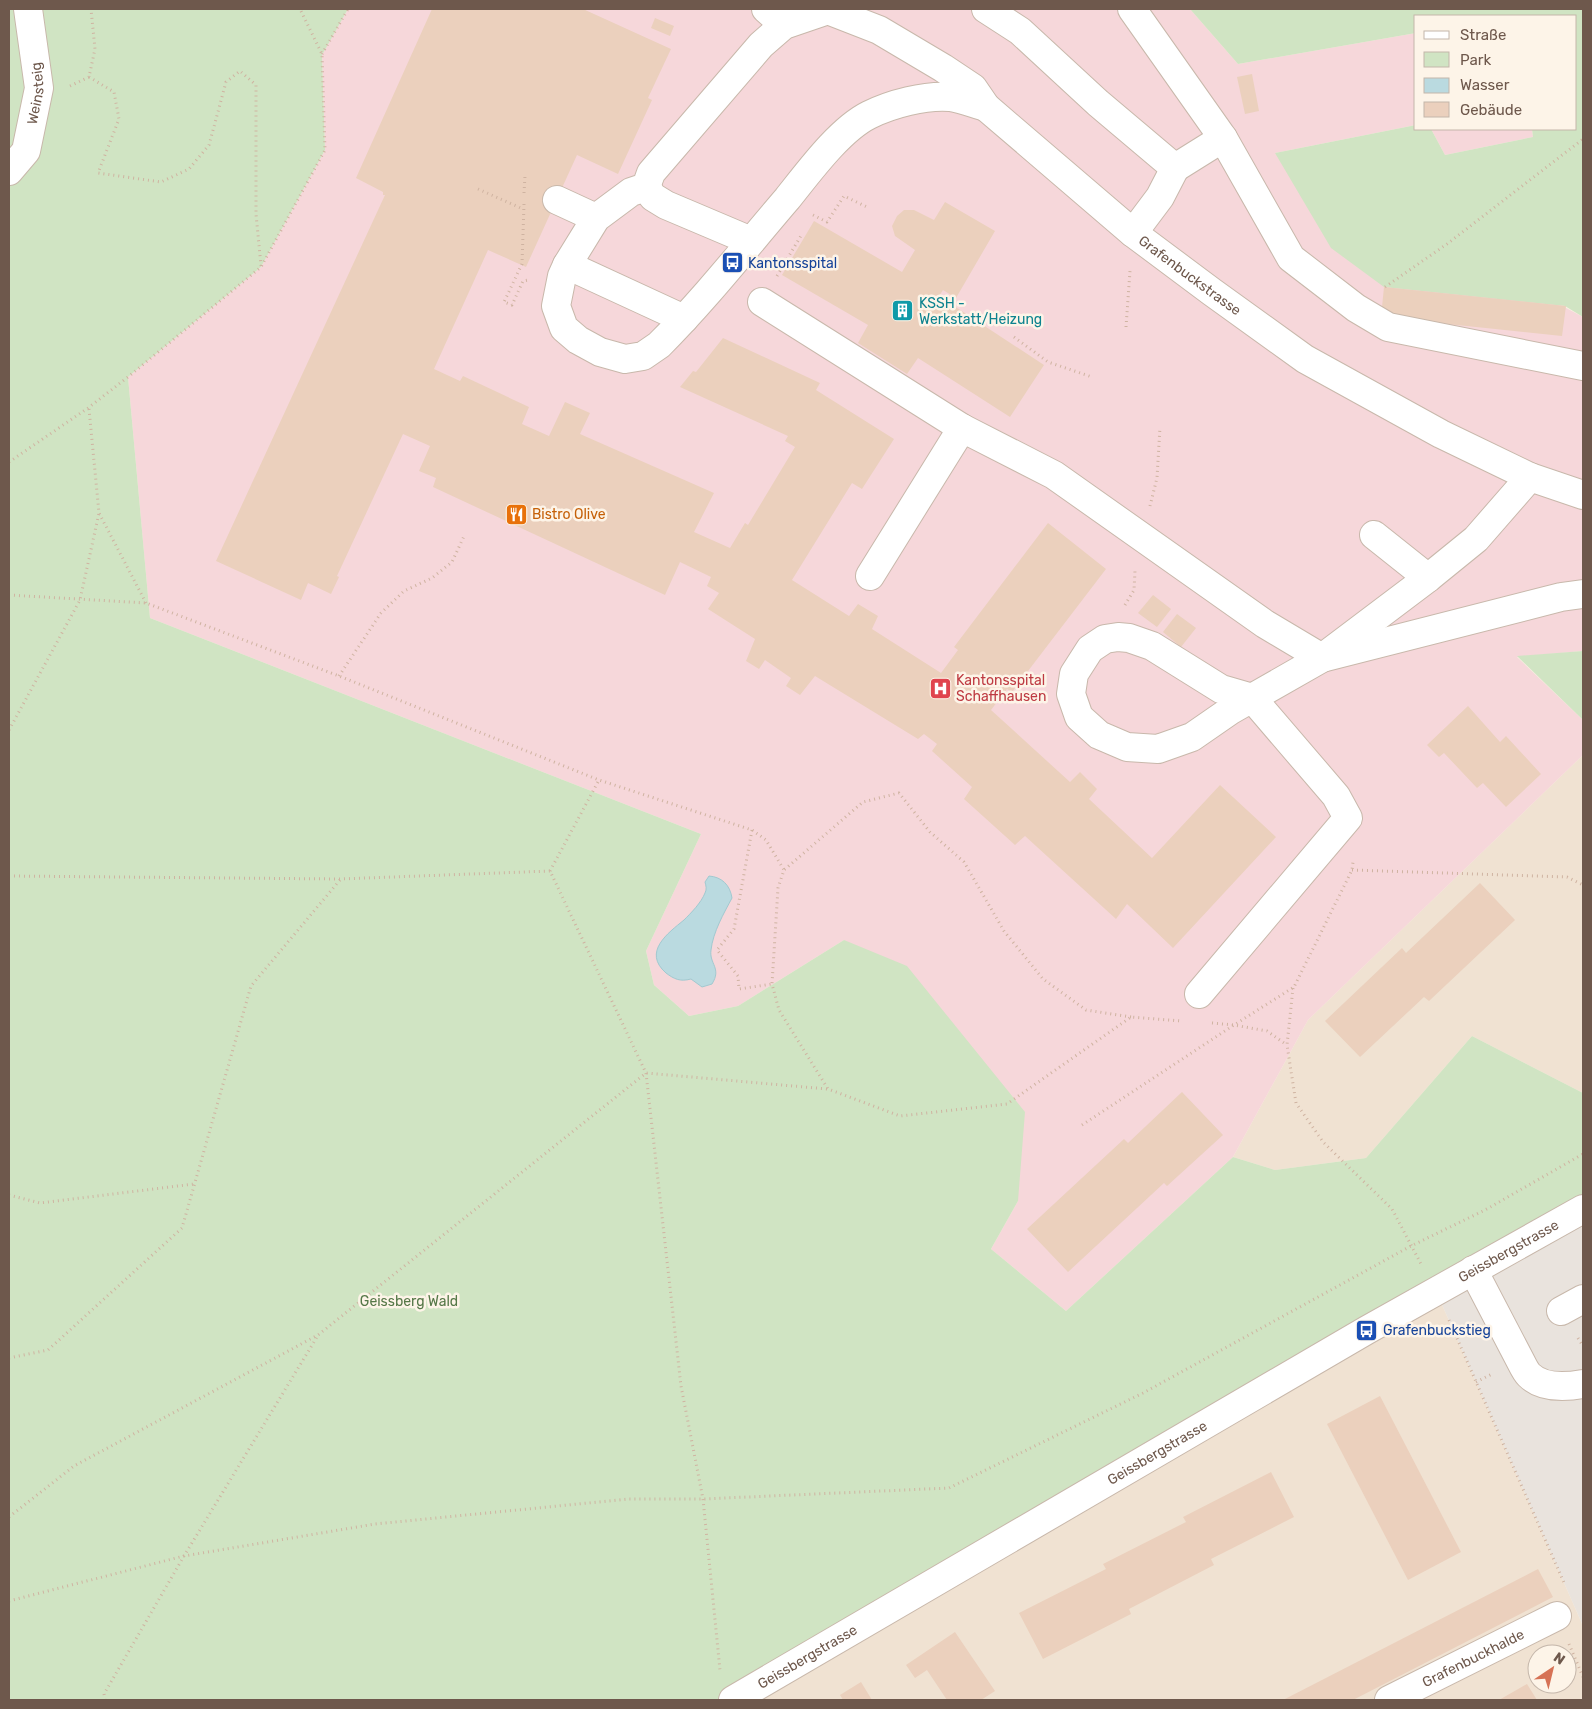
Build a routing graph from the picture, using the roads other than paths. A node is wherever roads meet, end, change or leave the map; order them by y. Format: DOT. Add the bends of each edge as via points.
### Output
graph roads {
  1 [pos="28,9"];
  2 [pos="827,9"];
  3 [pos="986,9"];
  4 [pos="1132,9"];
  5 [pos="775,17"];
  6 [pos="986,107"];
  7 [pos="1223,138"];
  8 [pos="1175,168"];
  9 [pos="9,171"];
  10 [pos="646,187"];
  11 [pos="557,200"];
  12 [pos="596,218"];
  13 [pos="1133,233"];
  14 [pos="751,241"];
  15 [pos="567,265"];
  16 [pos="762,302"];
  17 [pos="684,319"];
  18 [pos="1583,366"];
  19 [pos="962,428"];
  20 [pos="1530,477"];
  21 [pos="1583,495"];
  22 [pos="1374,535"];
  23 [pos="870,576"];
  24 [pos="1428,578"];
  25 [pos="1583,594"];
  26 [pos="1322,658"];
  27 [pos="1252,698"];
  28 [pos="1200,994"];
  29 [pos="1583,1209"];
  30 [pos="1473,1270"];
  31 [pos="1583,1384"];
  32 [pos="1561,1626"];
  33 [pos="733,1700"];
  34 [pos="1389,1700"];
  1 -- 9 [label="street, Weinsteig" via="40,88 26,151"];
  2 -- 5 [label="street"];
  2 -- 6 [label="street, Grafenbuckstrasse" via="880,30 943,68 973,88"];
  3 -- 8 [label="street" via="1020,31"];
  4 -- 7 [label="street"];
  5 -- 10 [label="street" via="761,45 651,174"];
  6 -- 13 [label="street, Grafenbuckstrasse"];
  6 -- 14 [label="street" via="950,97 896,103 867,115 817,162"];
  7 -- 8 [label="street"];
  7 -- 18 [label="street" via="1291,258 1356,308 1388,327"];
  8 -- 13 [label="street" via="1160,197"];
  10 -- 12 [label="street" via="631,192"];
  10 -- 14 [label="street" via="666,205"];
  11 -- 12 [label="street"];
  12 -- 15 [label="street"];
  13 -- 20 [label="street, Grafenbuckstrasse" via="1305,359 1441,434"];
  14 -- 17 [label="street"];
  15 -- 17 [label="street"];
  15 -- 17 [label="street" via="556,306 564,328 600,352 625,359 643,356 659,345"];
  16 -- 19 [label="street"];
  19 -- 23 [label="street"];
  19 -- 26 [label="street" via="1054,475 1264,624"];
  20 -- 21 [label="street, Grafenbuckstrasse"];
  20 -- 24 [label="street" via="1476,539"];
  22 -- 24 [label="street"];
  24 -- 26 [label="street"];
  25 -- 26 [label="street" via="1551,599"];
  26 -- 27 [label="street"];
  27 -- 27 [label="street" via="1221,690 1152,646 1118,637 1105,639 1090,649 1074,674 1071,694 1079,718 1099,735 1127,747 1158,749 1192,738"];
  27 -- 28 [label="street" via="1336,796 1348,818"];
  29 -- 30 [label="street, Geissbergstrasse"];
  30 -- 31 [label="street" via="1530,1376 1547,1385"];
  30 -- 33 [label="street, Geissbergstrasse"];
  32 -- 34 [label="street, Grafenbuckhalde"];
}
